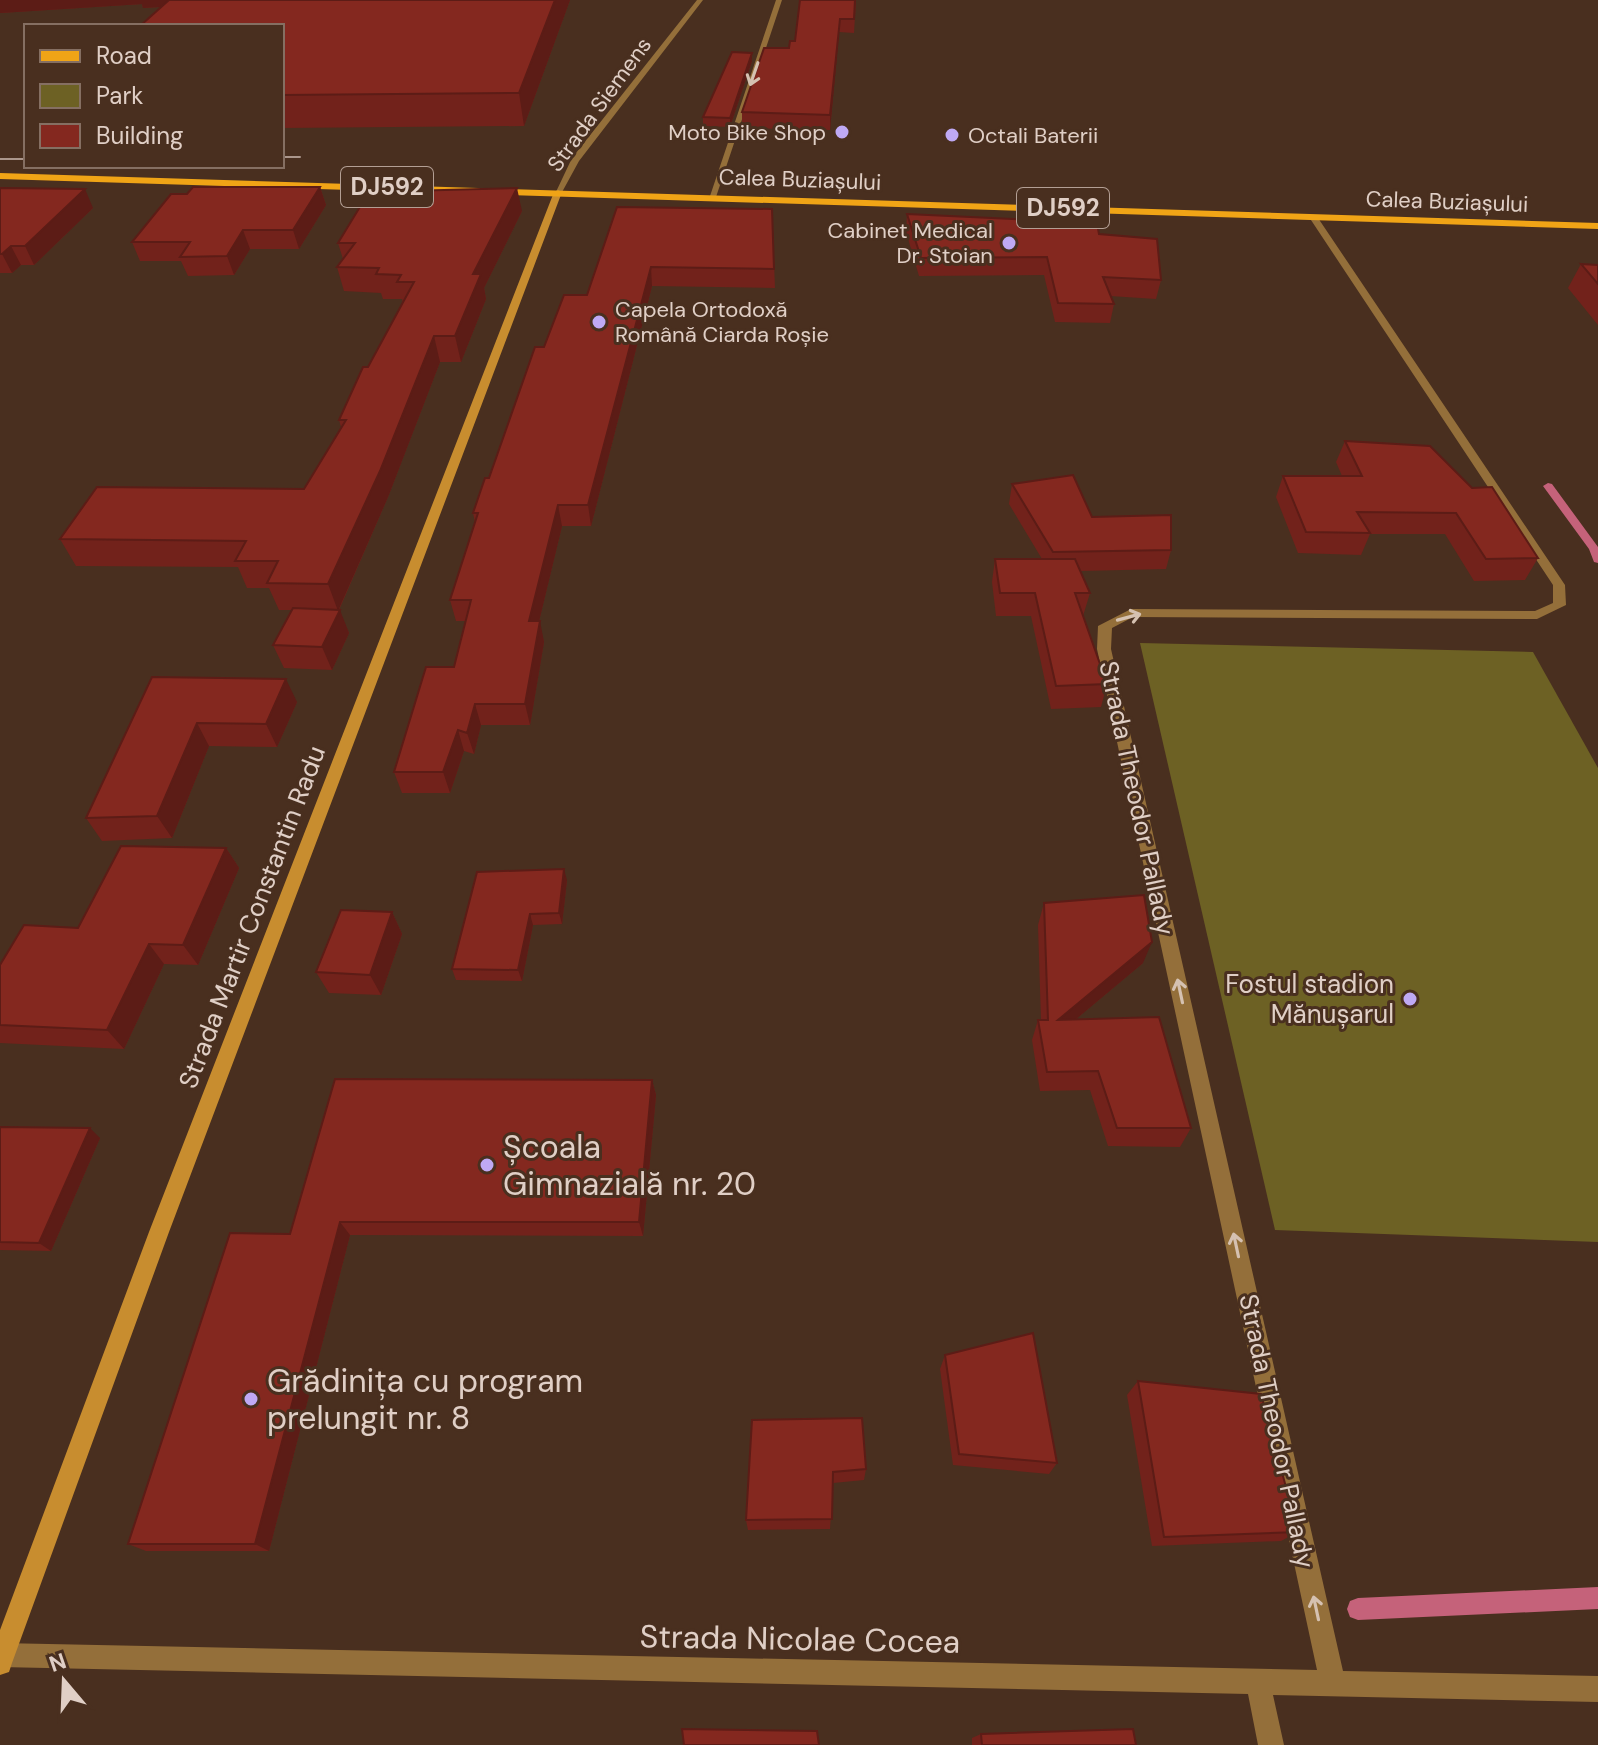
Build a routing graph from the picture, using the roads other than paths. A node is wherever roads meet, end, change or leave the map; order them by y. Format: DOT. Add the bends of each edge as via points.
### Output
graph roads {
  1 [pos="700,0"];
  2 [pos="779,0"];
  3 [pos="0,176"];
  4 [pos="558,192"];
  5 [pos="712,197"];
  6 [pos="1313,217"];
  7 [pos="1598,226"];
  8 [pos="1,1657"];
  9 [pos="1258,1682"];
  10 [pos="1333,1684"];
  11 [pos="1598,1689"];
  12 [pos="1271,1745"];
  1 -- 4 [label="street, Strada Siemens" via="575,160"];
  2 -- 5 [label="street, one-way"];
  3 -- 4 [label="main road, Calea Buziașului / DJ592"];
  4 -- 5 [label="main road, Calea Buziașului / DJ592"];
  4 -- 8 [label="street, Strada Martir Constantin Radu"];
  5 -- 6 [label="main road, Calea Buziașului / DJ592"];
  6 -- 7 [label="main road, Calea Buziașului / DJ592"];
  10 -- 6 [label="street, Strada Theodor Pallady, one-way" via="1104,649 1105,626 1131,613 1537,615 1560,605 1559,585"];
  8 -- 9 [label="street, Strada Nicolae Cocea"];
  9 -- 10 [label="street, Strada Nicolae Cocea"];
  9 -- 12 [label="street"];
  10 -- 11 [label="street, Strada Nicolae Cocea"];
}
